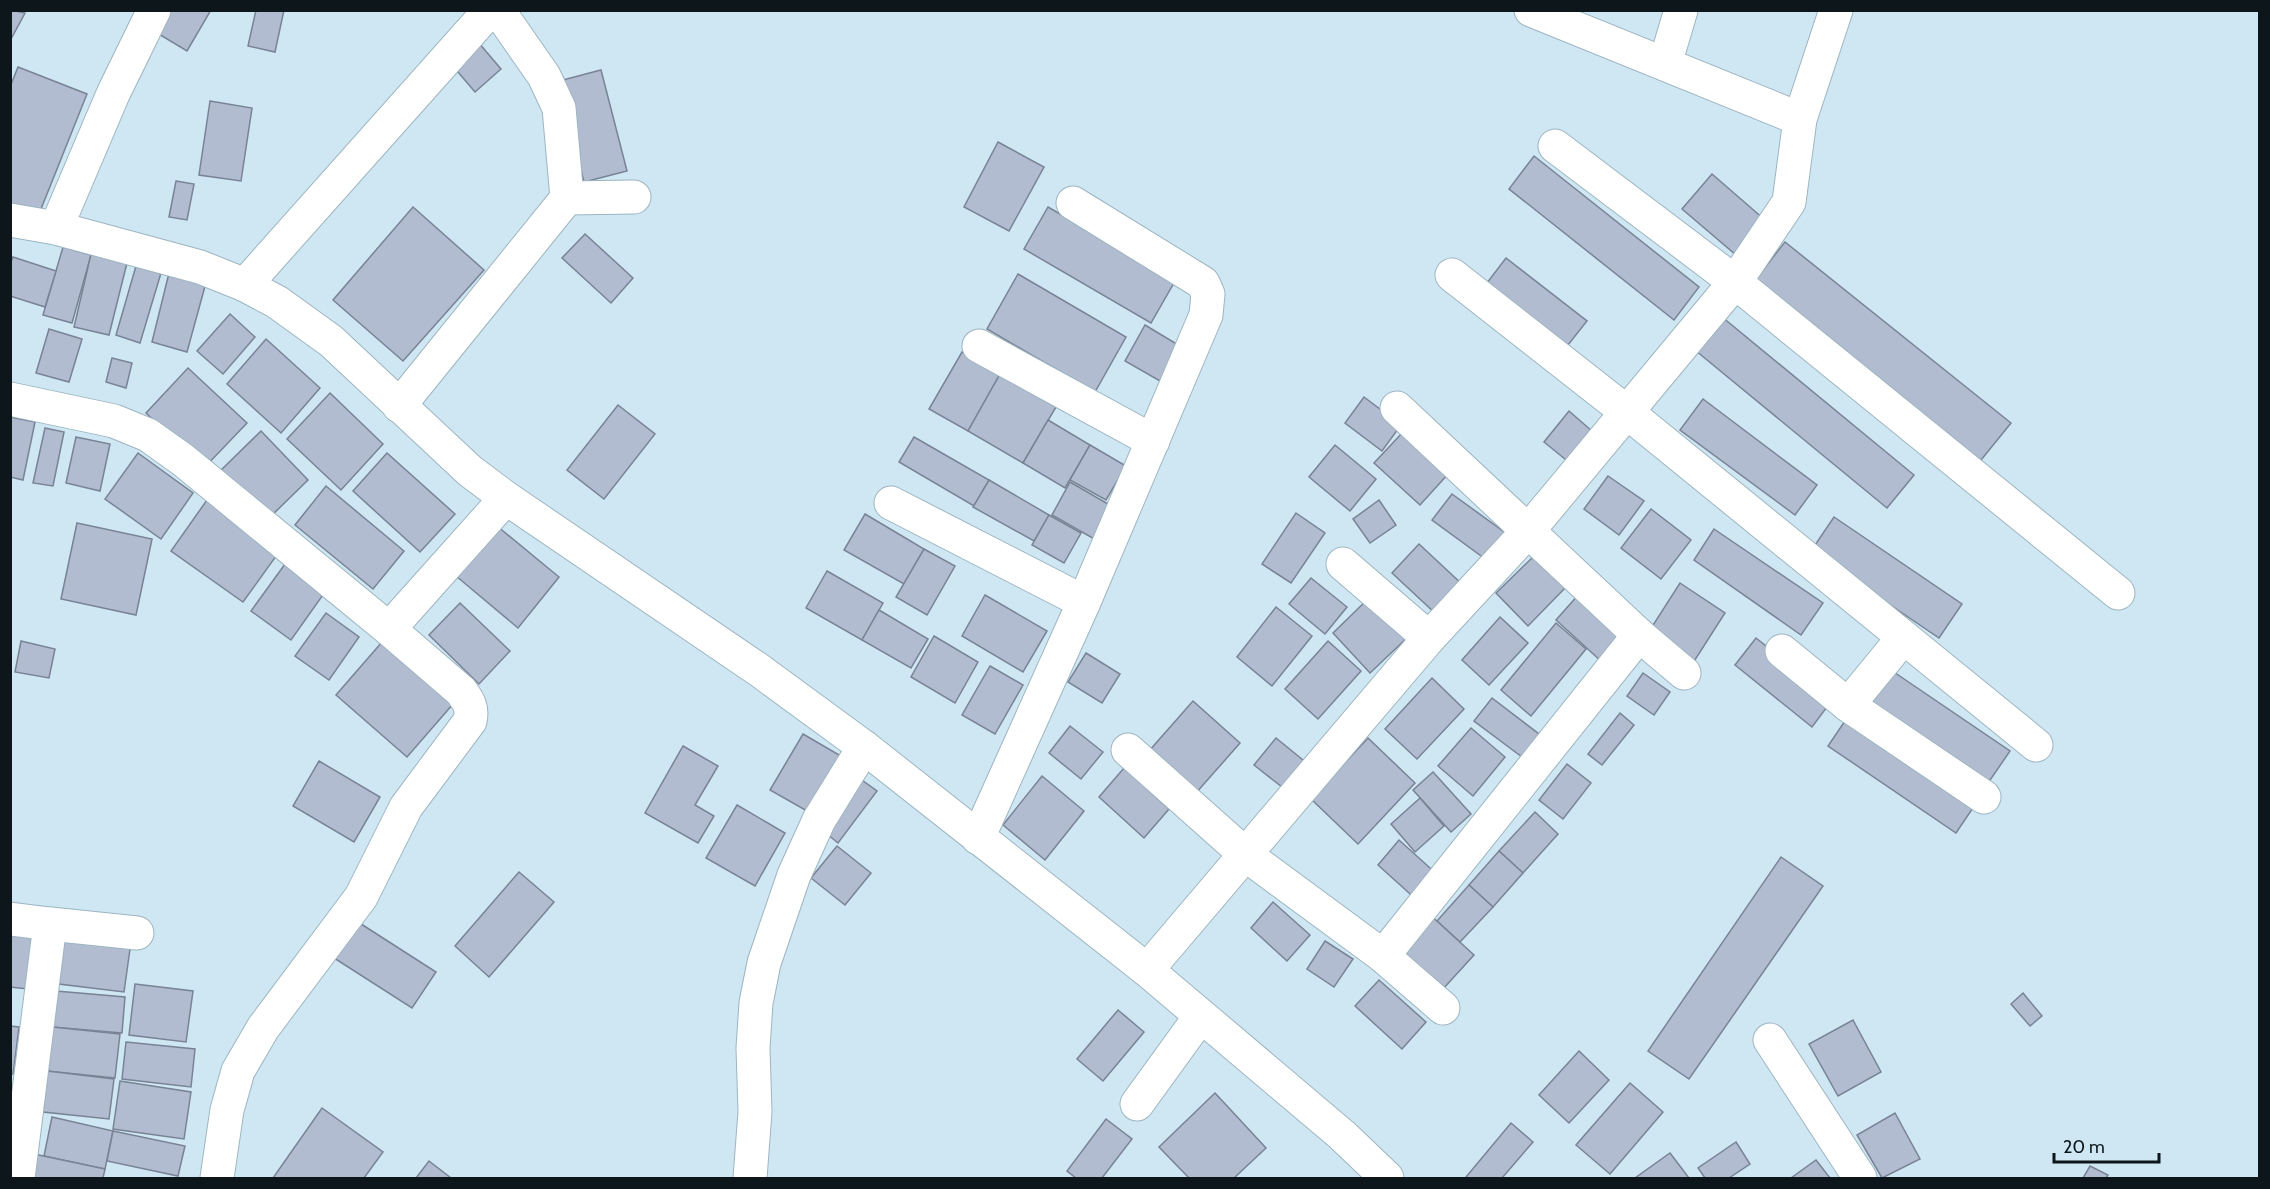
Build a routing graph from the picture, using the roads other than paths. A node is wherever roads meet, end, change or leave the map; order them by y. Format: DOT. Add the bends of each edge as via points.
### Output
graph roads {
  1 [pos="154,10"];
  2 [pos="490,10"];
  3 [pos="498,10"];
  4 [pos="1531,10"];
  5 [pos="1680,10"];
  6 [pos="1836,10"];
  7 [pos="1665,64"];
  8 [pos="1800,119"];
  9 [pos="1555,146"];
  10 [pos="634,197"];
  11 [pos="567,198"];
  12 [pos="1073,204"];
  13 [pos="10,220"];
  14 [pos="56,228"];
  15 [pos="1452,274"];
  16 [pos="1735,282"];
  17 [pos="245,285"];
  18 [pos="979,346"];
  19 [pos="10,399"];
  20 [pos="399,406"];
  21 [pos="1397,408"];
  22 [pos="1628,413"];
  23 [pos="1153,441"];
  24 [pos="506,498"];
  25 [pos="891,503"];
  26 [pos="1528,531"];
  27 [pos="1343,564"];
  28 [pos="2118,593"];
  29 [pos="1084,602"];
  30 [pos="389,629"];
  31 [pos="1639,635"];
  32 [pos="1429,638"];
  33 [pos="1903,638"];
  34 [pos="1782,651"];
  35 [pos="1684,672"];
  36 [pos="1848,705"];
  37 [pos="2036,745"];
  38 [pos="864,747"];
  39 [pos="1128,750"];
  40 [pos="1984,797"];
  41 [pos="978,838"];
  42 [pos="1246,855"];
  43 [pos="10,919"];
  44 [pos="50,924"];
  45 [pos="137,933"];
  46 [pos="1383,956"];
  47 [pos="1147,970"];
  48 [pos="1443,1008"];
  49 [pos="1200,1017"];
  50 [pos="1770,1040"];
  51 [pos="1137,1104"];
  52 [pos="18,1179"];
  53 [pos="217,1179"];
  54 [pos="750,1179"];
  55 [pos="1387,1179"];
  56 [pos="1860,1179"];
  1 -- 14 [label="street"];
  2 -- 17 [label="street"];
  3 -- 11 [label="street" via="544,76 559,108"];
  4 -- 7 [label="street"];
  5 -- 7 [label="street"];
  6 -- 8 [label="street"];
  7 -- 8 [label="street"];
  8 -- 16 [label="street" via="1789,202"];
  9 -- 16 [label="street"];
  10 -- 11 [label="street"];
  11 -- 20 [label="street"];
  12 -- 23 [label="street" via="1203,283 1208,294 1206,315"];
  13 -- 14 [label="street"];
  14 -- 17 [label="street" via="200,267"];
  15 -- 22 [label="street"];
  16 -- 22 [label="street"];
  16 -- 28 [label="street"];
  17 -- 20 [label="street" via="323,335"];
  18 -- 23 [label="street"];
  19 -- 30 [label="street" via="114,421 148,435"];
  20 -- 24 [label="street"];
  21 -- 26 [label="street"];
  22 -- 26 [label="street"];
  22 -- 33 [label="street"];
  23 -- 29 [label="street"];
  24 -- 30 [label="street"];
  24 -- 38 [label="street" via="759,670"];
  25 -- 29 [label="street"];
  26 -- 31 [label="street"];
  26 -- 32 [label="street"];
  27 -- 32 [label="street"];
  29 -- 41 [label="street"];
  30 -- 53 [label="street" via="461,691 470,702 470,721 406,807 361,897 263,1028 238,1071 227,1110"];
  31 -- 35 [label="street"];
  31 -- 46 [label="street"];
  32 -- 42 [label="street"];
  33 -- 36 [label="street"];
  33 -- 37 [label="street"];
  34 -- 36 [label="street"];
  36 -- 40 [label="street"];
  38 -- 41 [label="street"];
  38 -- 54 [label="street" via="819,820 794,875 764,963 753,1048 755,1112"];
  39 -- 42 [label="street"];
  41 -- 47 [label="street"];
  42 -- 46 [label="street"];
  42 -- 47 [label="street"];
  43 -- 44 [label="street"];
  44 -- 45 [label="street"];
  44 -- 52 [label="street"];
  46 -- 48 [label="street"];
  47 -- 49 [label="street"];
  49 -- 51 [label="street"];
  49 -- 55 [label="street" via="1342,1135"];
  50 -- 56 [label="street"];
}
